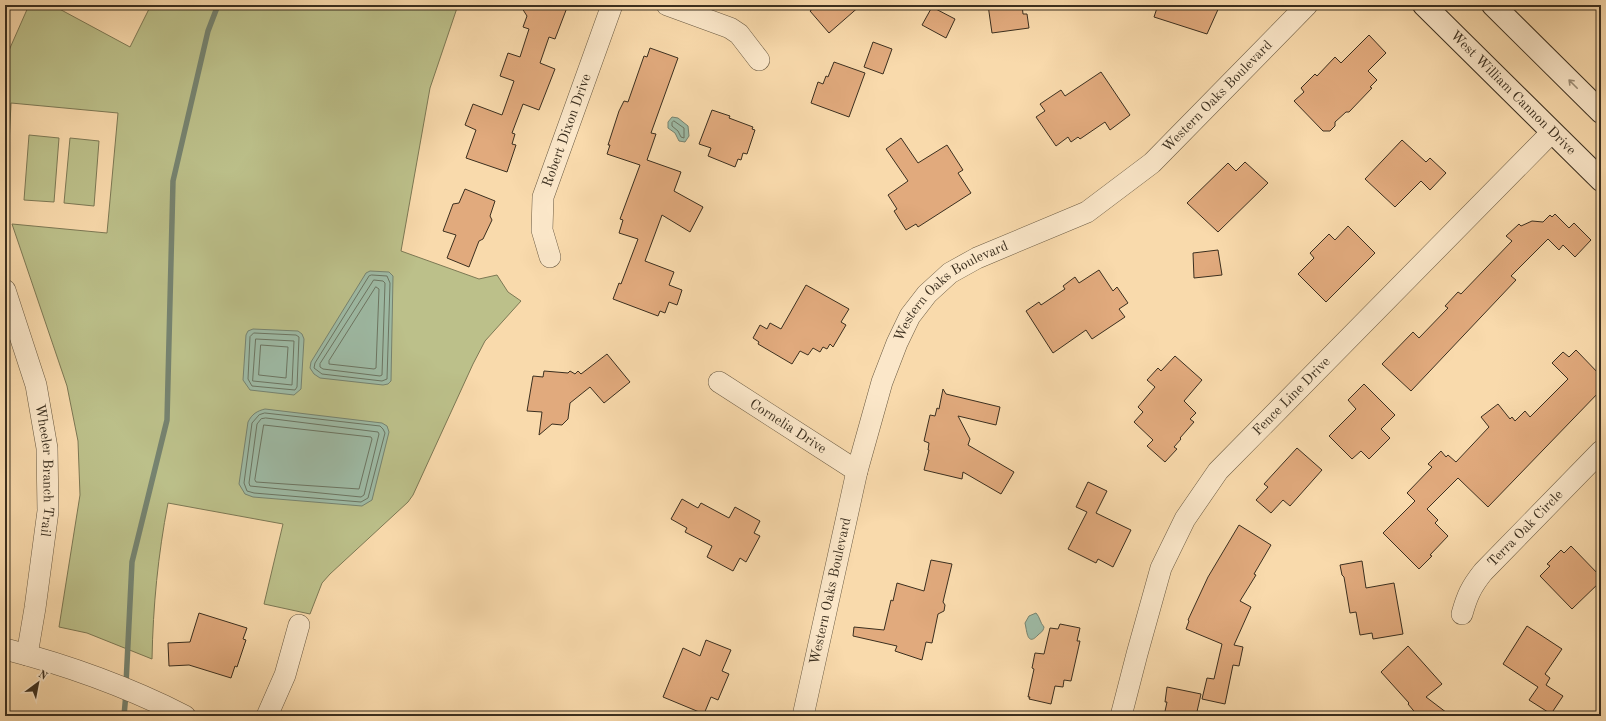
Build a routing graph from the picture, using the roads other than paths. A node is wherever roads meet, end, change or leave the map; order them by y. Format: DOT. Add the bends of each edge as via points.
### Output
graph roads {
  1 [pos="612,5"];
  2 [pos="668,5"];
  3 [pos="1307,5"];
  4 [pos="1424,5"];
  5 [pos="1493,5"];
  6 [pos="759,60"];
  7 [pos="1601,112"];
  8 [pos="1552,132"];
  9 [pos="1601,180"];
  10 [pos="550,257"];
  11 [pos="5,290"];
  12 [pos="719,382"];
  13 [pos="1601,451"];
  14 [pos="858,471"];
  15 [pos="1462,614"];
  16 [pos="299,626"];
  17 [pos="5,649"];
  18 [pos="27,654"];
  19 [pos="185,716"];
  20 [pos="267,716"];
  21 [pos="803,716"];
  22 [pos="1121,716"];
  1 -- 10 [label="street, Robert Dixon Drive" via="543,197 542,230"];
  2 -- 6 [label="street" via="730,28 739,34"];
  3 -- 14 [label="street, Western Oaks Boulevard" via="1152,163 1126,184 1087,212 977,258 957,269 927,294 910,316 897,343 882,382"];
  4 -- 8 [label="main road, West William Cannon Drive"];
  7 -- 5 [label="main road, one-way"];
  8 -- 9 [label="main road, West William Cannon Drive"];
  8 -- 22 [label="street, Fence Line Drive" via="1218,471 1185,518 1161,568"];
  11 -- 18 [label="street, Wheeler Branch Trail" via="36,385 47,448 48,511"];
  12 -- 14 [label="street, Cornelia Drive"];
  13 -- 15 [label="street, Terra Oak Circle" via="1483,572 1472,586"];
  14 -- 21 [label="street, Western Oaks Boulevard"];
  16 -- 20 [label="street" via="284,675"];
  17 -- 18 [label="street"];
  18 -- 19 [label="street" via="93,676"];
}
